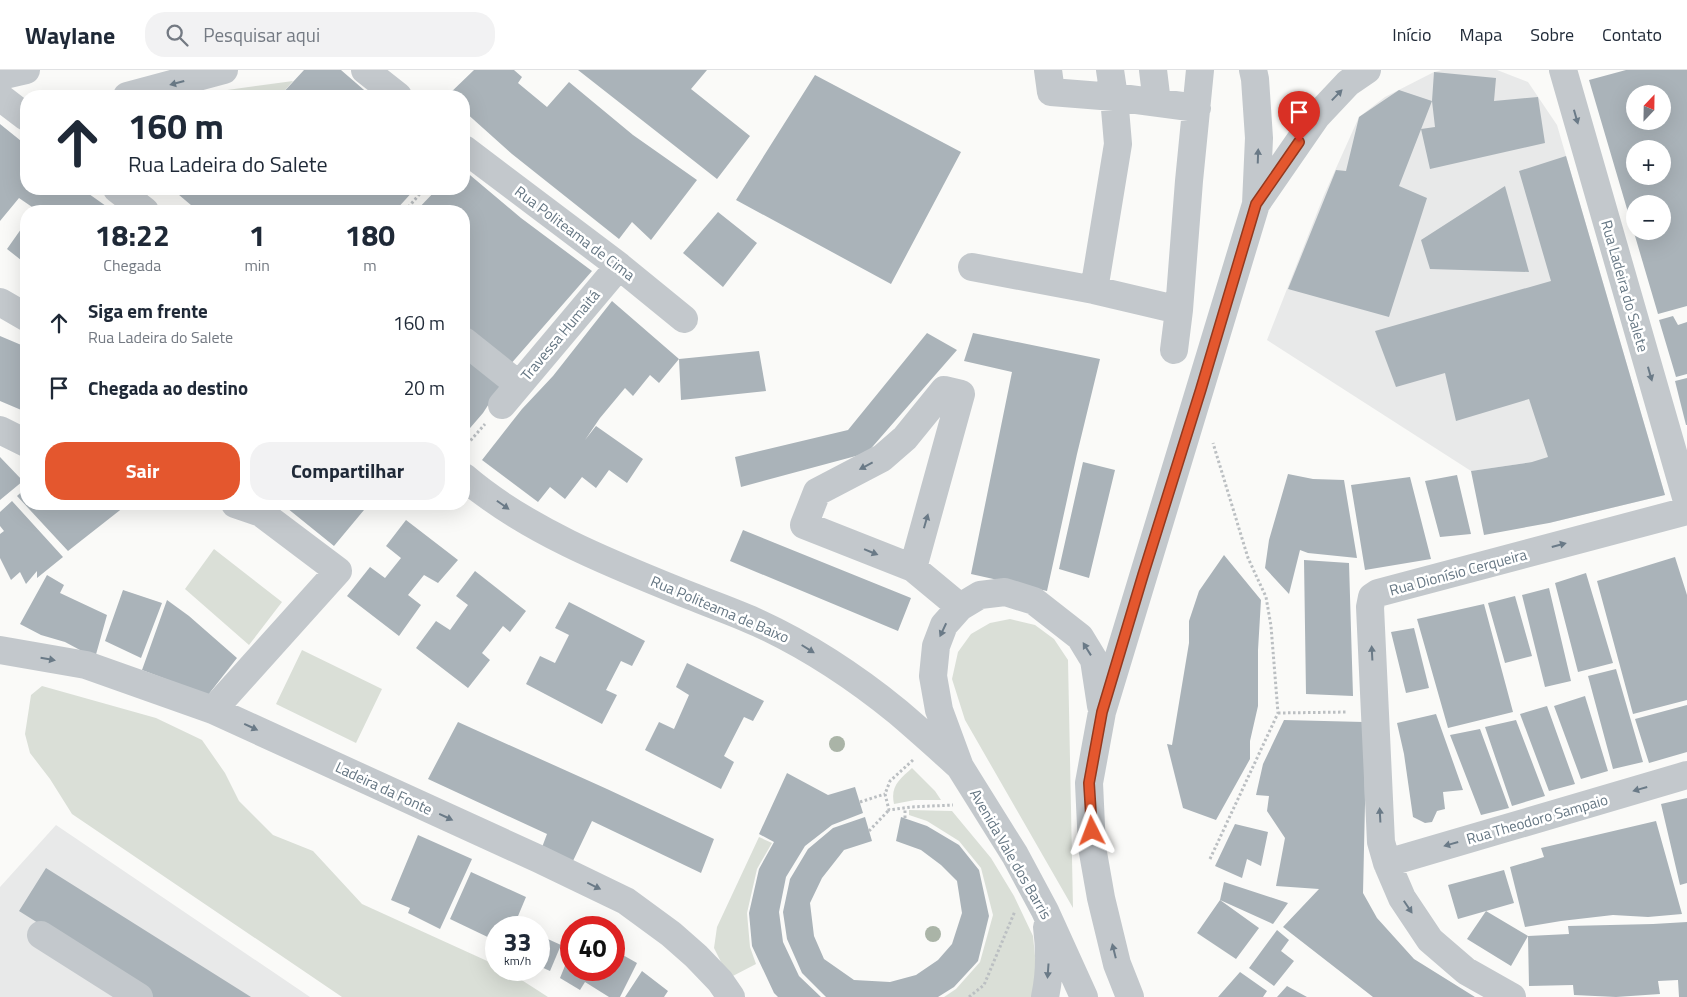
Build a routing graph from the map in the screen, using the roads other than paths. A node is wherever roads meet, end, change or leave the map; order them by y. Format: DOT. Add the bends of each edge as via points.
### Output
graph roads {
  1 [pos="26,70"];
  2 [pos="224,70"];
  3 [pos="365,70"];
  4 [pos="1048,70"];
  5 [pos="1110,70"];
  6 [pos="1153,70"];
  7 [pos="1200,70"];
  8 [pos="1253,70"];
  9 [pos="1367,70"];
  10 [pos="1563,70"];
  11 [pos="0,76"];
  12 [pos="149,90"];
  13 [pos="390,90"];
  14 [pos="1114,97"];
  15 [pos="0,98"];
  16 [pos="1157,104"];
  17 [pos="1197,108"];
  18 [pos="20,113"];
  19 [pos="470,154"];
  20 [pos="125,195"];
  21 [pos="1256,204"];
  22 [pos="137,205"];
  23 [pos="619,266"];
  24 [pos="972,267"];
  25 [pos="1094,290"];
  26 [pos="0,302"];
  27 [pos="1179,310"];
  28 [pos="20,314"];
  29 [pos="684,320"];
  30 [pos="470,348"];
  31 [pos="1174,350"];
  32 [pos="0,430"];
  33 [pos="905,438"];
  34 [pos="20,440"];
  35 [pos="945,452"];
  36 [pos="470,481"];
  37 [pos="1687,502"];
  38 [pos="252,510"];
  39 [pos="1687,511"];
  40 [pos="913,568"];
  41 [pos="960,606"];
  42 [pos="0,650"];
  43 [pos="219,703"];
  44 [pos="1102,712"];
  45 [pos="960,767"];
  46 [pos="1687,775"];
  47 [pos="1387,863"];
  48 [pos="1045,911"];
  49 [pos="41,935"];
  50 [pos="139,997"];
  51 [pos="731,997"];
  52 [pos="1045,997"];
  53 [pos="1084,997"];
  54 [pos="1130,997"];
  55 [pos="1512,997"];
  1 -- 11 [label="street"];
  2 -- 12 [label="street, one-way"];
  3 -- 13 [label="street"];
  4 -- 14 [label="street" via="1051,92"];
  5 -- 14 [label="street"];
  6 -- 16 [label="street"];
  7 -- 17 [label="street"];
  21 -- 8 [label="street, one-way" via="1259,138"];
  21 -- 9 [label="street, one-way" via="1316,117 1348,83"];
  10 -- 37 [label="street, Rua Ladeira do Salete, one-way"];
  14 -- 16 [label="street"];
  14 -- 25 [label="street" via="1118,144"];
  15 -- 18 [label="street"];
  16 -- 17 [label="street"];
  17 -- 27 [label="street"];
  19 -- 23 [label="street, Rua Politeama de Cima"];
  20 -- 22 [label="street"];
  21 -- 44 [label="street"];
  23 -- 29 [label="street, Rua Politeama de Cima"];
  23 -- 30 [label="street, Travessa Humaitá" via="510,395"];
  24 -- 25 [label="street"];
  25 -- 27 [label="street"];
  26 -- 28 [label="street"];
  27 -- 31 [label="street"];
  32 -- 34 [label="street"];
  33 -- 35 [label="street"];
  33 -- 35 [label="street" via="944,390 961,394"];
  33 -- 40 [label="street, one-way" via="882,458 817,492 804,524"];
  40 -- 35 [label="street, one-way"];
  36 -- 45 [label="street, Rua Politeama de Baixo, one-way" via="519,517 592,554 757,622 800,644 898,712"];
  38 -- 43 [label="street" via="261,513 338,571"];
  47 -- 39 [label="street, Rua Dionísio Cerqueira, one-way" via="1381,842 1372,598 1378,593"];
  40 -- 41 [label="street"];
  44 -- 41 [label="street, one-way" via="1094,660 1080,637 1034,601 1005,592 980,595"];
  41 -- 45 [label="street, one-way" via="944,625 936,646 933,676 939,710"];
  42 -- 43 [label="street, Ladeira da Fonte, one-way" via="86,665"];
  43 -- 51 [label="street, Ladeira da Fonte, one-way" via="626,901 696,956"];
  54 -- 44 [label="street, one-way" via="1117,964 1092,847 1089,783"];
  45 -- 48 [label="street, Avenida Vale dos Barris" via="1015,855"];
  46 -- 47 [label="street, Rua Theodoro Sampaio, one-way"];
  47 -- 55 [label="street, one-way" via="1402,898 1430,940 1466,971"];
  48 -- 52 [label="street, one-way" via="1049,945"];
  48 -- 53 [label="street, Avenida Vale dos Barris"];
  49 -- 50 [label="street"];
}
